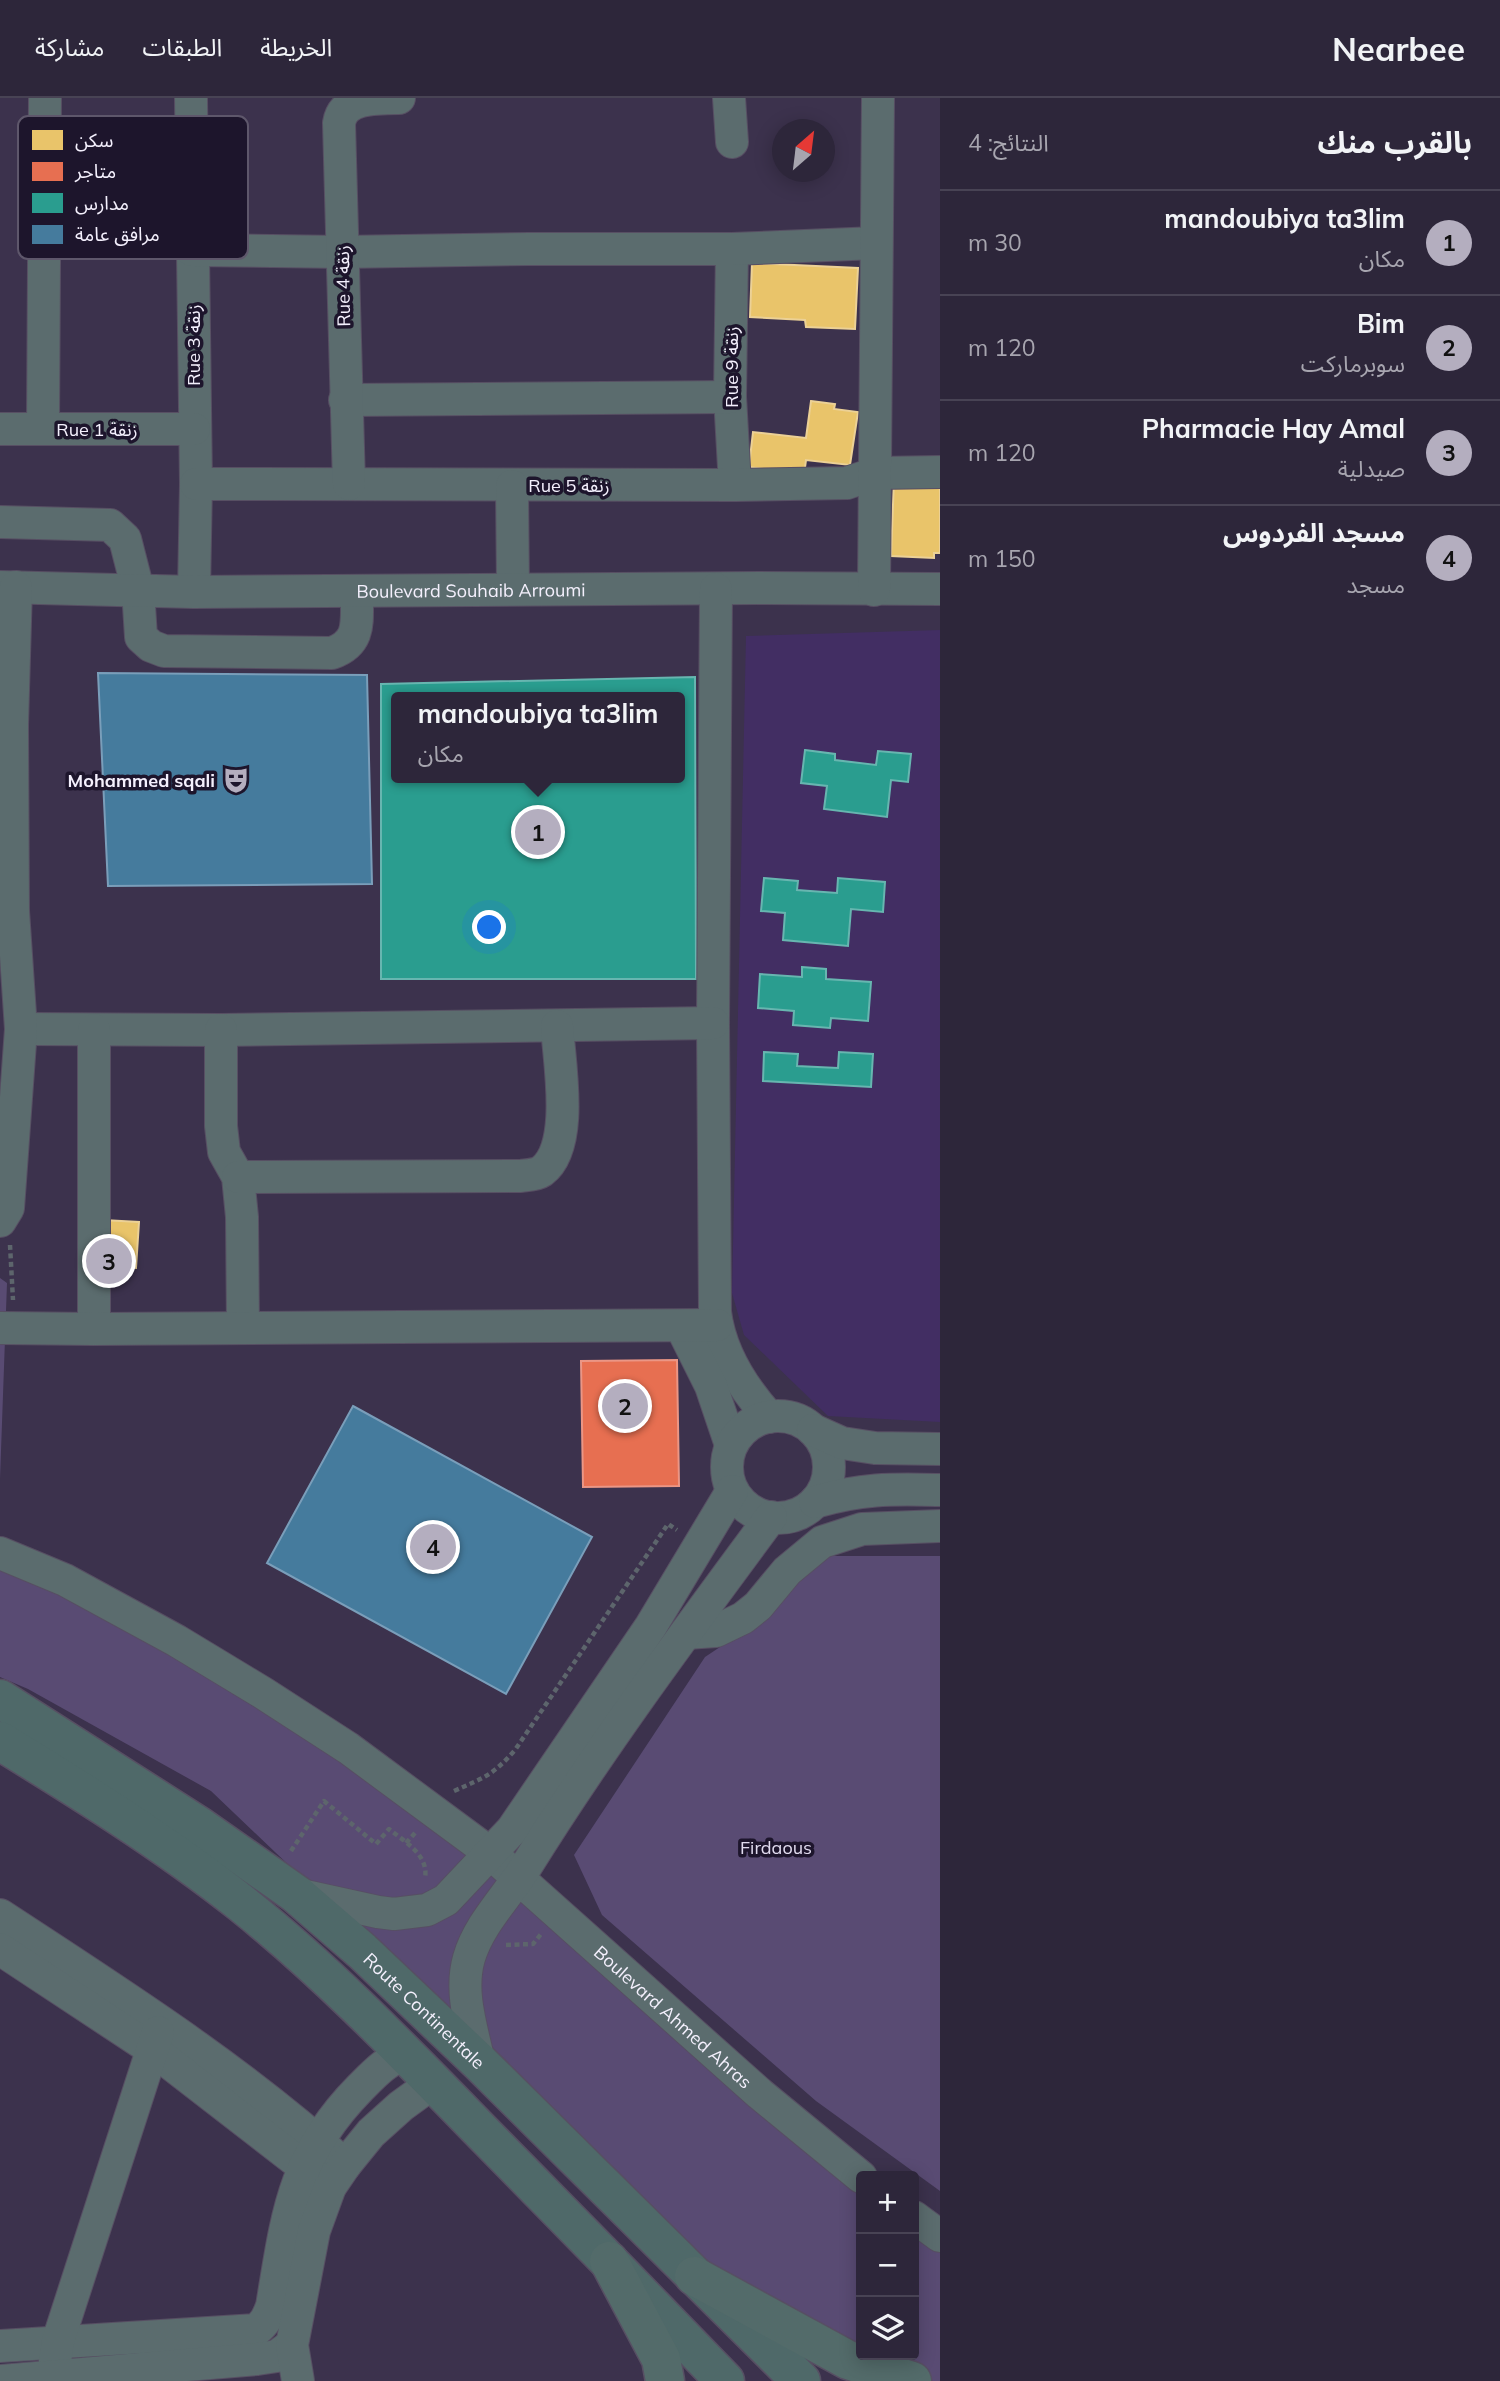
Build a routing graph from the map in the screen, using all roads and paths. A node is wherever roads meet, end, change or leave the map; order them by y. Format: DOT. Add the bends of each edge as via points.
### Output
graph roads {
  1 [pos="46,98"];
  2 [pos="191,98"];
  3 [pos="399,98"];
  4 [pos="729,98"];
  5 [pos="878,98"];
  6 [pos="359,99"];
  7 [pos="46,116"];
  8 [pos="191,116"];
  9 [pos="732,142"];
  10 [pos="876,243"];
  11 [pos="732,249"];
  12 [pos="248,251"];
  13 [pos="342,252"];
  14 [pos="45,259"];
  15 [pos="192,259"];
  16 [pos="730,397"];
  17 [pos="345,400"];
  18 [pos="43,428"];
  19 [pos="0,429"];
  20 [pos="194,429"];
  21 [pos="940,472"];
  22 [pos="876,473"];
  23 [pos="196,484"];
  24 [pos="349,484"];
  25 [pos="735,485"];
  26 [pos="512,486"];
  27 [pos="0,523"];
  28 [pos="8,587"];
  29 [pos="513,589"];
  30 [pos="716,589"];
  31 [pos="940,589"];
  32 [pos="138,590"];
  33 [pos="874,590"];
  34 [pos="357,591"];
  35 [pos="194,592"];
  36 [pos="6,725"];
  37 [pos="7,911"];
  38 [pos="713,1023"];
  39 [pos="557,1026"];
  40 [pos="94,1030"];
  41 [pos="221,1031"];
  42 [pos="13,1046"];
  43 [pos="238,1177"];
  44 [pos="4,1214"];
  45 [pos="717,1325"];
  46 [pos="681,1326"];
  47 [pos="7,1328"];
  48 [pos="243,1328"];
  49 [pos="94,1329"];
  50 [pos="769,1417"];
  51 [pos="813,1430"];
  52 [pos="732,1444"];
  53 [pos="940,1449"];
  54 [pos="940,1490"];
  55 [pos="732,1491"];
  56 [pos="815,1502"];
  57 [pos="771,1517"];
  58 [pos="940,1526"];
  59 [pos="701,1545"];
  60 [pos="0,1553"];
  61 [pos="686,1633"];
  62 [pos="0,1699"];
  63 [pos="0,1741"];
  64 [pos="434,1812"];
  65 [pos="406,1843"];
  66 [pos="490,1853"];
  67 [pos="519,1878"];
  68 [pos="424,1882"];
  69 [pos="284,1886"];
  70 [pos="0,1915"];
  71 [pos="0,1949"];
  72 [pos="157,2035"];
  73 [pos="406,2053"];
  74 [pos="479,2062"];
  75 [pos="434,2082"];
  76 [pos="311,2153"];
  77 [pos="856,2173"];
  78 [pos="337,2176"];
  79 [pos="919,2221"];
  80 [pos="940,2236"];
  81 [pos="609,2261"];
  82 [pos="694,2276"];
  83 [pos="267,2320"];
  84 [pos="58,2341"];
  85 [pos="292,2345"];
  86 [pos="0,2346"];
  87 [pos="53,2375"];
  88 [pos="0,2381"];
  89 [pos="298,2381"];
  90 [pos="665,2381"];
  91 [pos="725,2381"];
  92 [pos="801,2381"];
  93 [pos="912,2381"];
  1 -- 7 [label="street"];
  2 -- 8 [label="street, Rue 3 زنقة"];
  3 -- 6 [label="street"];
  4 -- 9 [label="street"];
  5 -- 10 [label="street"];
  6 -- 13 [label="street, Rue 4 زنقة" via="340,111"];
  10 -- 11 [label="street"];
  10 -- 22 [label="street"];
  11 -- 13 [label="street"];
  11 -- 16 [label="street, Rue 9 زنقة"];
  12 -- 13 [label="street"];
  13 -- 17 [label="street, Rue 4 زنقة"];
  14 -- 18 [label="street"];
  15 -- 20 [label="street, Rue 3 زنقة"];
  16 -- 17 [label="street"];
  16 -- 25 [label="street, Rue 9 زنقة"];
  17 -- 24 [label="street, Rue 4 زنقة"];
  18 -- 19 [label="street, Rue 1 زنقة"];
  18 -- 20 [label="street, Rue 1 زنقة"];
  20 -- 23 [label="street, Rue 3 زنقة"];
  21 -- 22 [label="street, Rue 5 زنقة"];
  22 -- 25 [label="street, Rue 5 زنقة" via="847,483"];
  22 -- 33 [label="street"];
  23 -- 24 [label="street, Rue 5 زنقة"];
  23 -- 35 [label="street, Rue 3 زنقة"];
  24 -- 26 [label="street, Rue 5 زنقة"];
  25 -- 26 [label="street, Rue 5 زنقة"];
  26 -- 29 [label="street"];
  27 -- 32 [label="street" via="110,525 125,539"];
  28 -- 32 [label="street, Boulevard Souhaib Arroumi"];
  28 -- 36 [label="street"];
  29 -- 30 [label="street, Boulevard Souhaib Arroumi"];
  29 -- 34 [label="street, Boulevard Souhaib Arroumi"];
  30 -- 33 [label="street, Boulevard Souhaib Arroumi"];
  30 -- 38 [label="street"];
  31 -- 33 [label="street, Boulevard Souhaib Arroumi"];
  32 -- 34 [label="street" via="141,637 164,652 332,653 353,640"];
  32 -- 35 [label="street, Boulevard Souhaib Arroumi"];
  34 -- 35 [label="street, Boulevard Souhaib Arroumi"];
  36 -- 37 [label="street"];
  37 -- 42 [label="street"];
  38 -- 39 [label="street"];
  38 -- 45 [label="street"];
  39 -- 41 [label="street"];
  39 -- 43 [label="street" via="562,1122 554,1157 536,1174"];
  40 -- 41 [label="street"];
  40 -- 42 [label="street"];
  40 -- 49 [label="street"];
  41 -- 43 [label="street" via="224,1152"];
  42 -- 44 [label="street"];
  43 -- 48 [label="street"];
  44 -- 47 [label="path"];
  45 -- 46 [label="street"];
  45 -- 50 [label="street" via="728,1358 750,1396"];
  46 -- 48 [label="street"];
  46 -- 52 [label="street" via="711,1386"];
  47 -- 49 [label="street"];
  48 -- 49 [label="street"];
  50 -- 51 [label="street" via="800,1421"];
  50 -- 52 [label="street" via="754,1422"];
  51 -- 53 [label="street" via="842,1443 875,1448"];
  51 -- 56 [label="street" via="828,1458 824,1489"];
  52 -- 55 [label="street" via="727,1460"];
  54 -- 56 [label="street" via="872,1489"];
  55 -- 57 [label="street" via="756,1513"];
  55 -- 59 [label="street"];
  56 -- 57 [label="street" via="795,1514"];
  57 -- 61 [label="street"];
  58 -- 61 [label="street" via="862,1529 821,1542 743,1618 716,1631"];
  59 -- 64 [label="path" via="668,1524 514,1749 498,1768 478,1782 454,1790"];
  59 -- 66 [label="street" via="581,1730 512,1830"];
  60 -- 64 [label="street, Boulevard Ahmed Ahras" via="65,1580 253,1686"];
  61 -- 67 [label="street" via="592,1763"];
  62 -- 69 [label="main road, Route Continentale"];
  63 -- 73 [label="main road" via="179,1856 264,1923"];
  64 -- 65 [label="path"];
  64 -- 66 [label="street, Boulevard Ahmed Ahras"];
  65 -- 68 [label="path" via="422,1856"];
  65 -- 69 [label="path" via="389,1829 376,1844 324,1801"];
  66 -- 67 [label="street, Boulevard Ahmed Ahras"];
  66 -- 69 [label="street" via="446,1900 427,1910 378,1913"];
  67 -- 74 [label="street" via="481,1930 468,1960 467,2004"];
  67 -- 77 [label="street, Boulevard Ahmed Ahras" via="760,2094"];
  69 -- 74 [label="main road, Route Continentale" via="362,1951"];
  70 -- 72 [label="street"];
  71 -- 72 [label="street"];
  72 -- 76 [label="street"];
  72 -- 84 [label="street"];
  73 -- 75 [label="main road"];
  73 -- 76 [label="street" via="393,2058 342,2107"];
  74 -- 82 [label="main road, Route Continentale"];
  75 -- 78 [label="street" via="371,2133"];
  75 -- 81 [label="main road"];
  76 -- 78 [label="street"];
  76 -- 83 [label="street" via="290,2204"];
  78 -- 85 [label="street" via="314,2231"];
  79 -- 80 [label="street"];
  81 -- 90 [label="highway" via="661,2360"];
  81 -- 91 [label="main road"];
  82 -- 92 [label="main road, Route Continentale"];
  82 -- 93 [label="highway" via="848,2360"];
  83 -- 84 [label="street" via="256,2330"];
  83 -- 85 [label="street"];
  84 -- 86 [label="street"];
  84 -- 87 [label="street"];
  85 -- 87 [label="street" via="277,2356 257,2359"];
  85 -- 89 [label="street"];
  87 -- 88 [label="street"];
}
